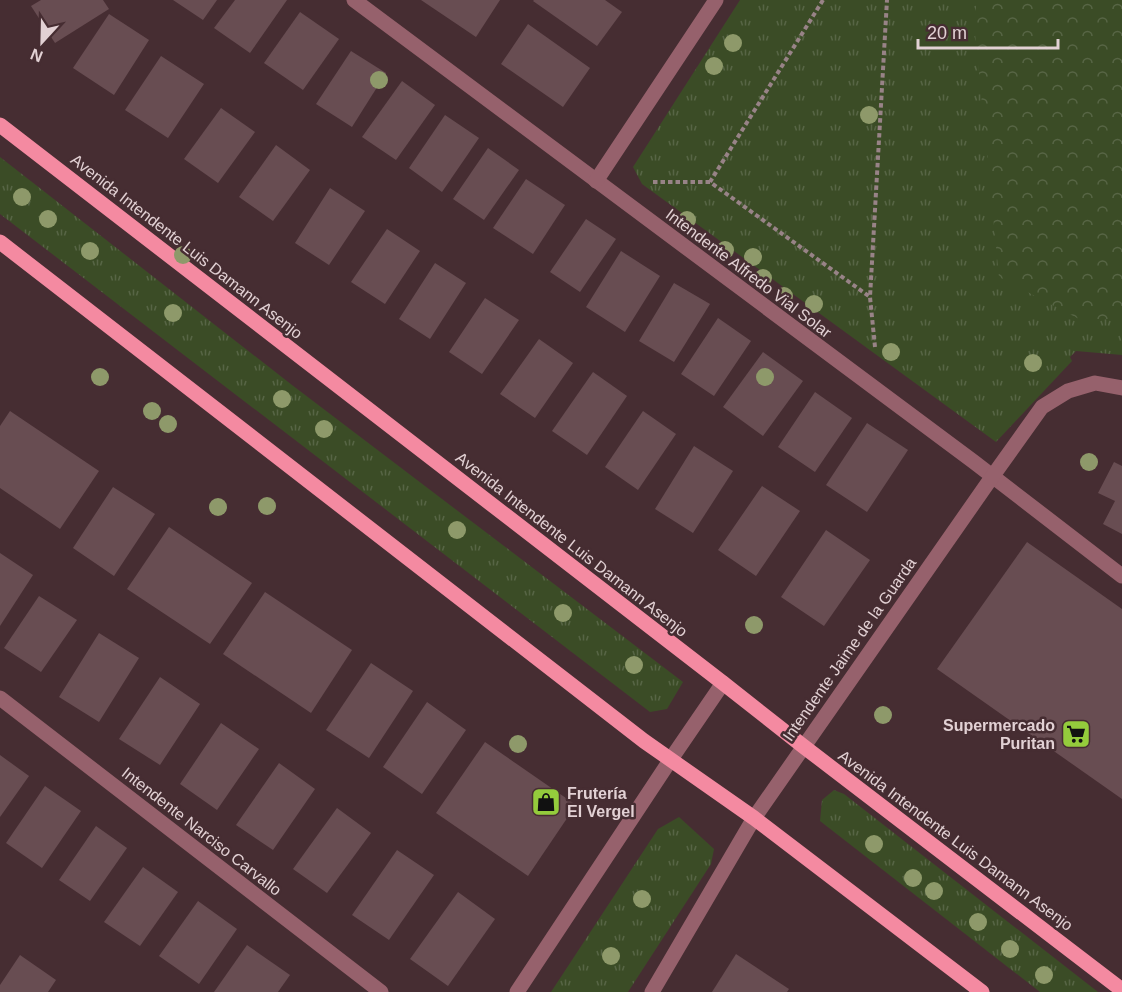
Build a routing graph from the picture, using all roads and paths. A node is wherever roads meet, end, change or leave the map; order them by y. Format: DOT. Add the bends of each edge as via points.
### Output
graph roads {
  1 [pos="716,0"];
  2 [pos="823,0"];
  3 [pos="887,0"];
  4 [pos="356,1"];
  5 [pos="0,125"];
  6 [pos="596,181"];
  7 [pos="0,242"];
  8 [pos="870,297"];
  9 [pos="1122,388"];
  10 [pos="879,393"];
  11 [pos="992,477"];
  12 [pos="1122,576"];
  13 [pos="723,683"];
  14 [pos="0,698"];
  15 [pos="803,746"];
  16 [pos="671,759"];
  17 [pos="754,818"];
  18 [pos="1122,990"];
  19 [pos="381,992"];
  20 [pos="517,992"];
  21 [pos="652,992"];
  22 [pos="982,992"];
  1 -- 6 [label="street"];
  2 -- 8 [label="path" via="710,182"];
  3 -- 8 [label="path"];
  4 -- 6 [label="street, Intendente Alfredo Vial Solar"];
  5 -- 13 [label="main road, Avenida Intendente Luis Damann Asenjo"];
  6 -- 10 [label="street, Intendente Alfredo Vial Solar"];
  7 -- 16 [label="main road"];
  8 -- 10 [label="path"];
  9 -- 11 [label="street, Intendente Jaime de la Guarda" via="1095,383 1068,391 1042,407"];
  10 -- 11 [label="street, Intendente Alfredo Vial Solar"];
  11 -- 12 [label="street, Intendente Alfredo Vial Solar"];
  11 -- 15 [label="street, Intendente Jaime de la Guarda"];
  13 -- 15 [label="main road, Avenida Intendente Luis Damann Asenjo"];
  13 -- 16 [label="street"];
  14 -- 19 [label="street, Intendente Narciso Carvallo"];
  15 -- 17 [label="street, Intendente Jaime de la Guarda"];
  15 -- 18 [label="main road, Avenida Intendente Luis Damann Asenjo"];
  16 -- 17 [label="main road"];
  16 -- 20 [label="street"];
  17 -- 21 [label="street, Intendente Jaime de la Guarda"];
  17 -- 22 [label="main road"];
}
